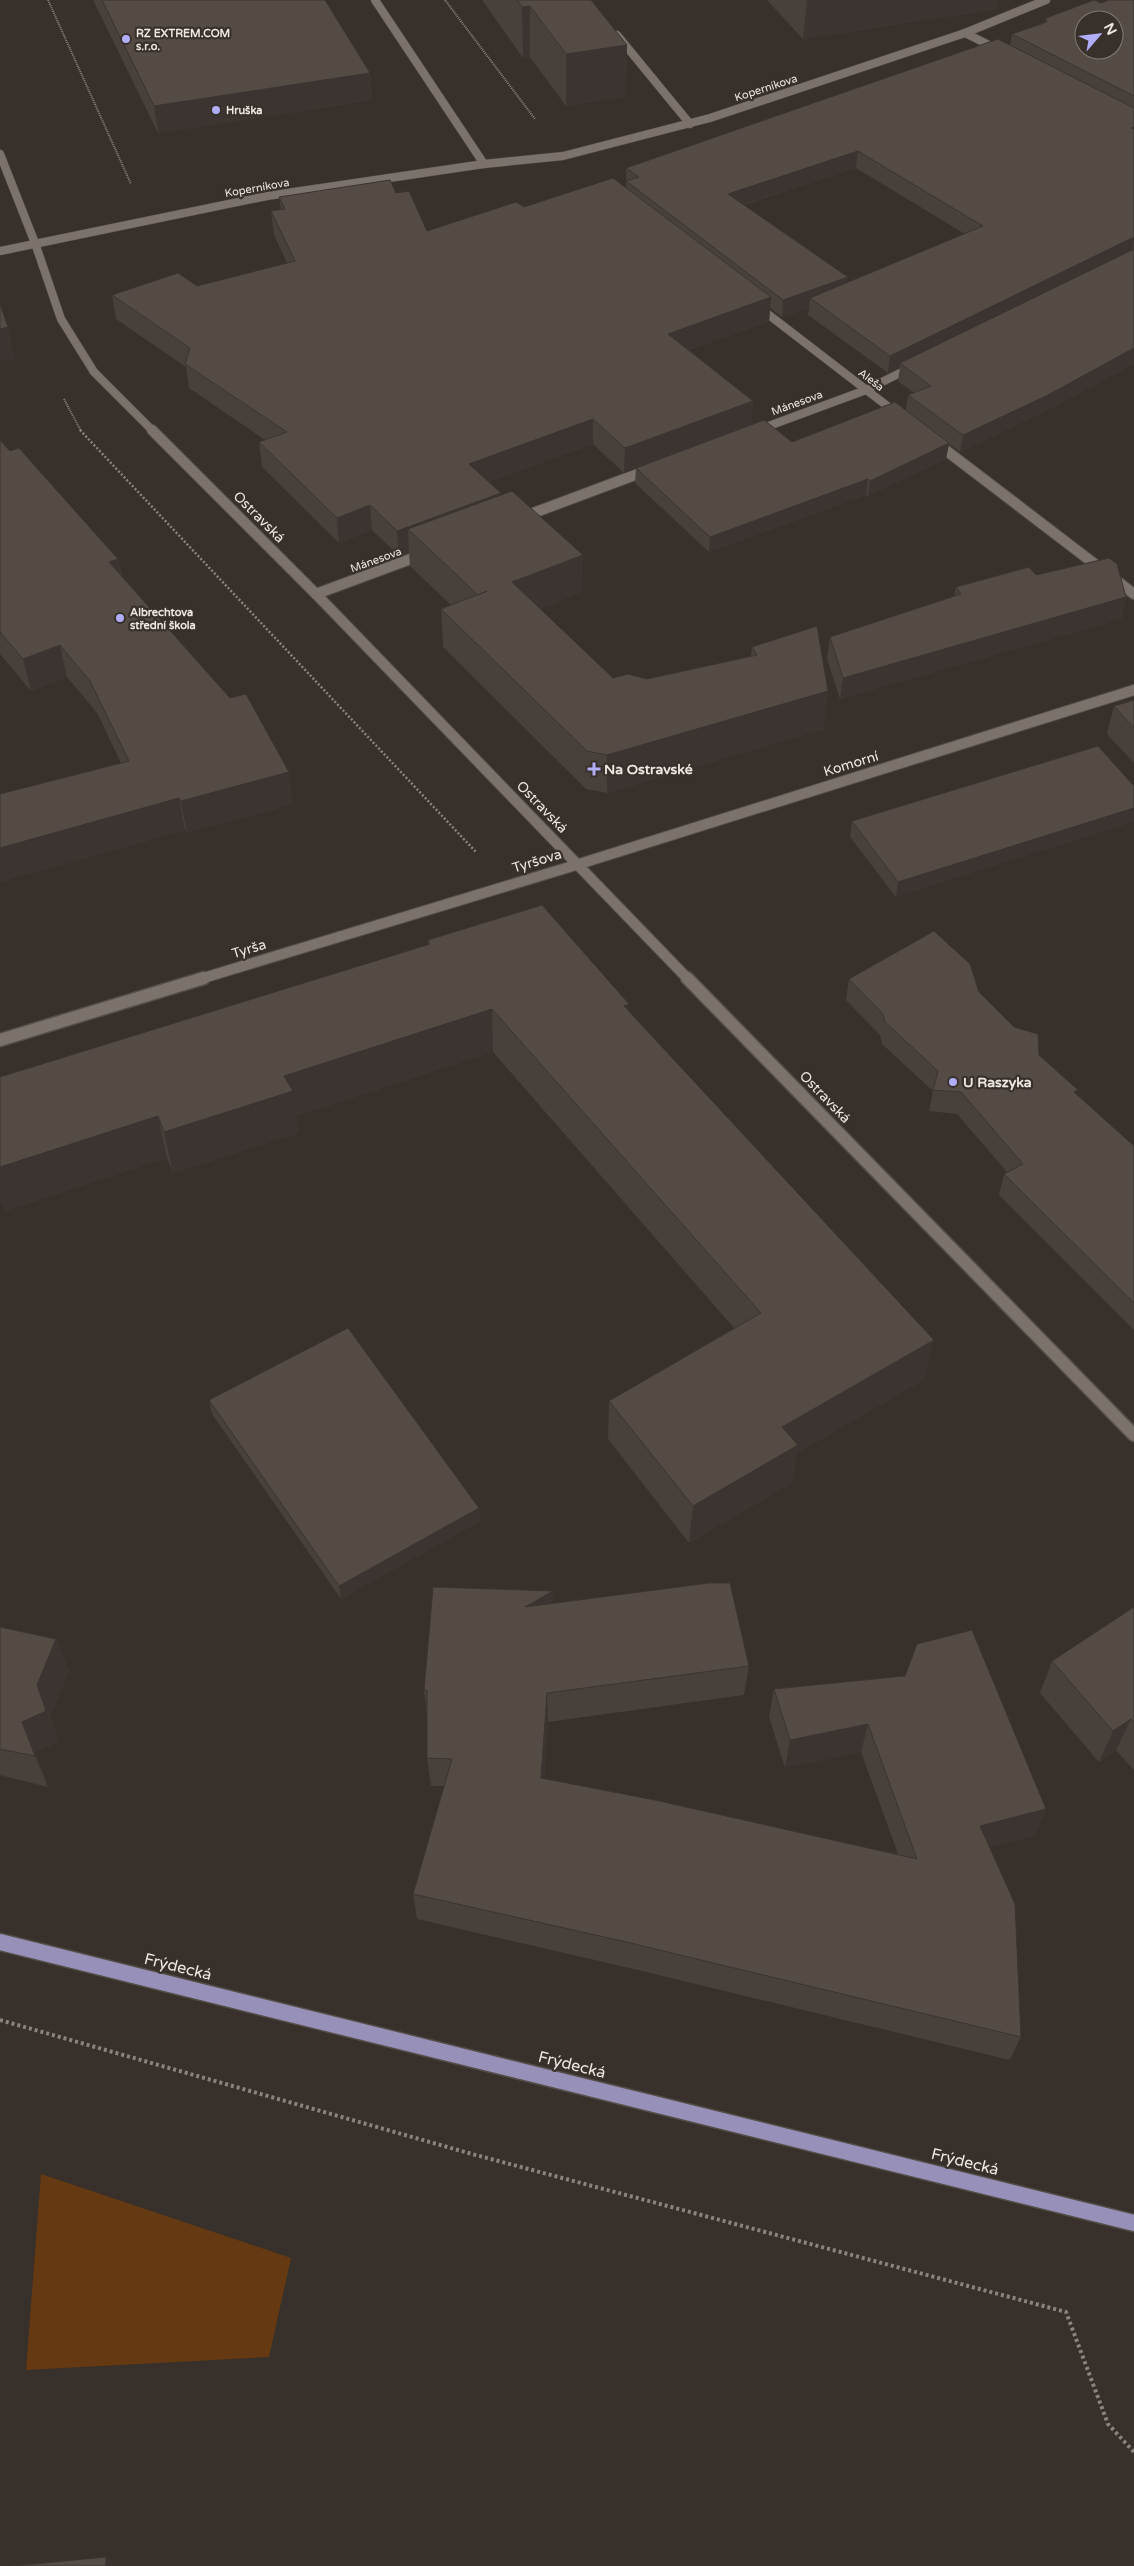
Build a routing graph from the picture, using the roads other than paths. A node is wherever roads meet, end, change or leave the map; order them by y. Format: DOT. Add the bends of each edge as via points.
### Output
graph roads {
  1 [pos="375,0"];
  2 [pos="1046,0"];
  3 [pos="612,29"];
  4 [pos="965,33"];
  5 [pos="1007,55"];
  6 [pos="690,124"];
  7 [pos="0,154"];
  8 [pos="484,164"];
  9 [pos="35,243"];
  10 [pos="0,251"];
  11 [pos="750,301"];
  12 [pos="919,364"];
  13 [pos="866,390"];
  14 [pos="905,420"];
  15 [pos="744,435"];
  16 [pos="929,438"];
  17 [pos="661,466"];
  18 [pos="512,522"];
  19 [pos="437,549"];
  20 [pos="316,594"];
  21 [pos="1134,594"];
  22 [pos="1134,690"];
  23 [pos="576,865"];
  24 [pos="507,886"];
  25 [pos="0,1040"];
  26 [pos="1134,1435"];
  27 [pos="0,1942"];
  28 [pos="1134,2223"];
  1 -- 8 [label="street"];
  2 -- 4 [label="street, Koperníkova"];
  3 -- 6 [label="street"];
  4 -- 5 [label="street"];
  4 -- 6 [label="street, Koperníkova"];
  6 -- 8 [label="street, Koperníkova" via="563,156"];
  7 -- 9 [label="street, Ostravská"];
  8 -- 9 [label="street, Koperníkova" via="267,196"];
  9 -- 10 [label="street, Koperníkova"];
  9 -- 20 [label="street, Ostravská" via="61,319 94,372"];
  11 -- 13 [label="street, Aleša"];
  12 -- 13 [label="street, Mánesova"];
  13 -- 14 [label="street, Aleša"];
  13 -- 15 [label="street, Mánesova"];
  16 -- 21 [label="street"];
  17 -- 18 [label="street"];
  19 -- 20 [label="street, Mánesova"];
  20 -- 23 [label="street, Ostravská"];
  22 -- 23 [label="street, Komorní"];
  23 -- 24 [label="street, Tyršova"];
  23 -- 26 [label="street, Ostravská"];
  24 -- 25 [label="street, Tyrša"];
  27 -- 28 [label="main road, Frýdecká"];
}
